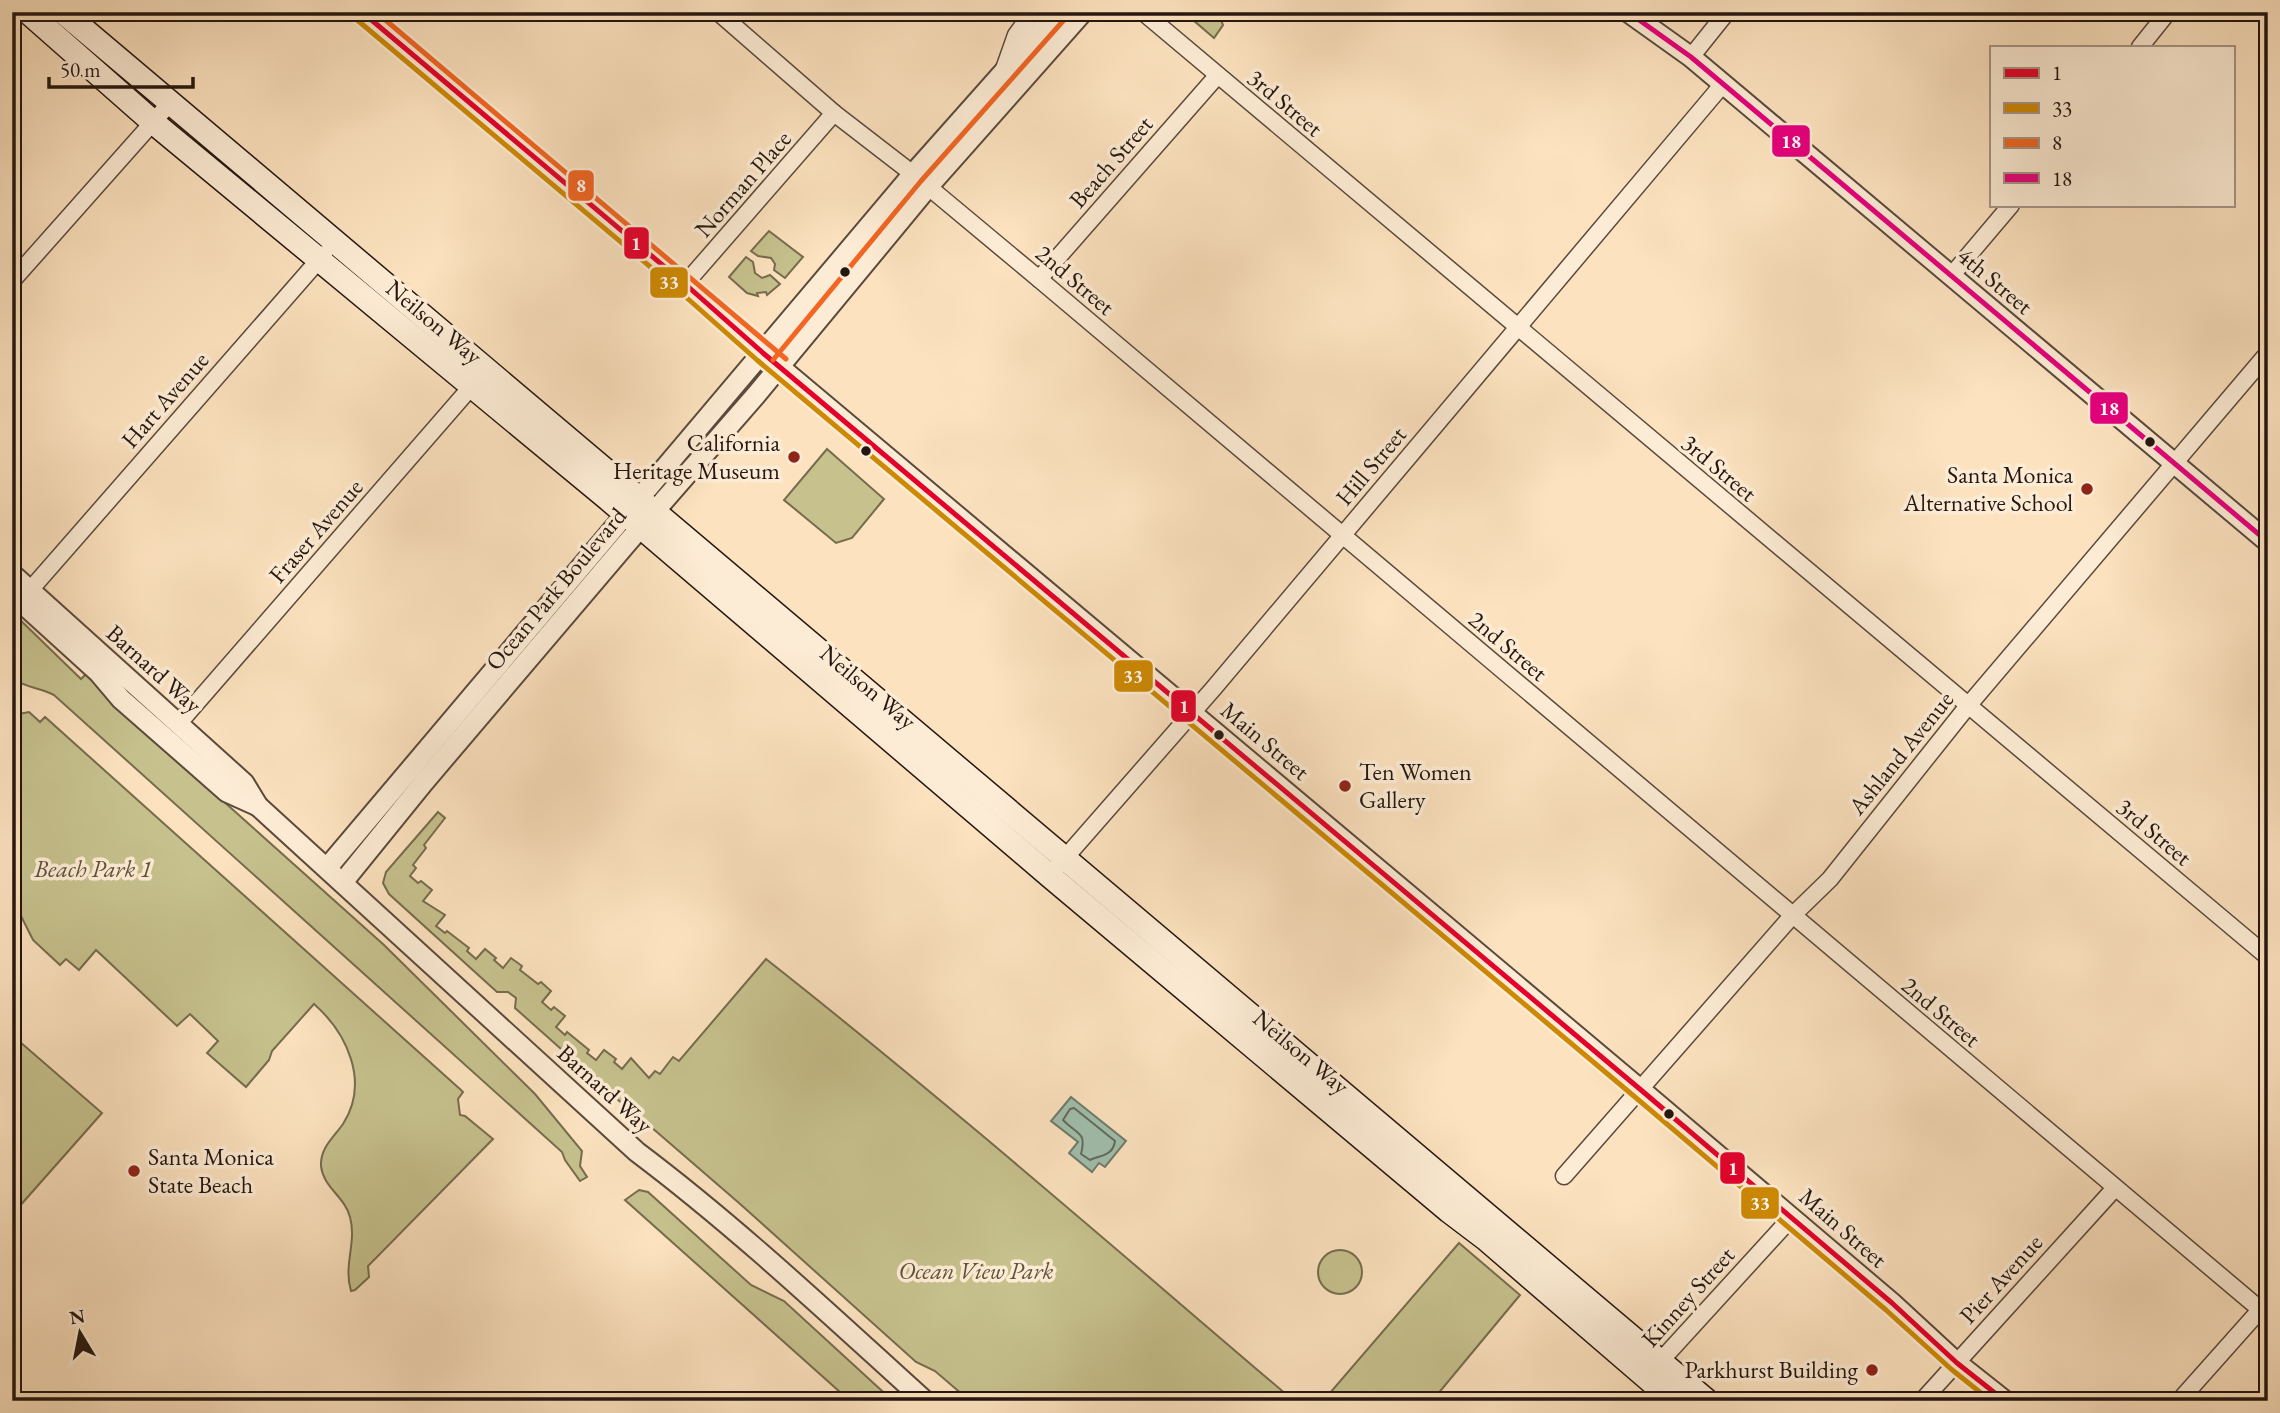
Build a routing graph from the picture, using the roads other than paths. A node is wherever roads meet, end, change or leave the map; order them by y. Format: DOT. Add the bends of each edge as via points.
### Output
graph roads {
  1 [pos="28,12"];
  2 [pos="63,12"];
  3 [pos="362,12"];
  4 [pos="718,12"];
  5 [pos="1033,12"];
  6 [pos="1056,12"];
  7 [pos="1083,12"];
  8 [pos="1143,12"];
  9 [pos="1628,12"];
  10 [pos="1645,12"];
  11 [pos="1727,12"];
  12 [pos="2168,12"];
  13 [pos="1160,20"];
  14 [pos="2141,46"];
  15 [pos="1692,57"];
  16 [pos="1000,76"];
  17 [pos="1217,76"];
  18 [pos="1723,84"];
  19 [pos="170,103"];
  20 [pos="834,113"];
  21 [pos="154,122"];
  22 [pos="920,181"];
  23 [pos="2010,206"];
  24 [pos="327,250"];
  25 [pos="1951,276"];
  26 [pos="1039,279"];
  27 [pos="12,281"];
  28 [pos="685,284"];
  29 [pos="1518,328"];
  30 [pos="764,353"];
  31 [pos="2268,353"];
  32 [pos="780,366"];
  33 [pos="486,369"];
  34 [pos="471,387"];
  35 [pos="2175,464"];
  36 [pos="640,513"];
  37 [pos="1343,535"];
  38 [pos="2268,542"];
  39 [pos="12,574"];
  40 [pos="21,592"];
  41 [pos="483,698"];
  42 [pos="1967,707"];
  43 [pos="1193,712"];
  44 [pos="179,723"];
  45 [pos="258,806"];
  46 [pos="1057,867"];
  47 [pos="327,868"];
  48 [pos="343,882"];
  49 [pos="1792,916"];
  50 [pos="2268,957"];
  51 [pos="1642,1090"];
  52 [pos="1564,1176"];
  53 [pos="2115,1188"];
  54 [pos="1792,1217"];
  55 [pos="2265,1309"];
  56 [pos="1957,1363"];
  57 [pos="1653,1369"];
  58 [pos="925,1401"];
  59 [pos="1674,1401"];
  60 [pos="1707,1401"];
  61 [pos="1922,1401"];
  62 [pos="2005,1401"];
  63 [pos="2179,1401"];
  1 -- 21 [label="main road, Neilson Way"];
  2 -- 19 [label="main road, Neilson Way"];
  3 -- 28 [label="street, Main Street"];
  4 -- 20 [label="street, 2nd Street"];
  5 -- 16 [label="street, Ocean Park Boulevard" via="1016,34"];
  6 -- 16 [label="street, Ocean Park Boulevard"];
  7 -- 22 [label="street, Ocean Park Boulevard"];
  8 -- 13 [label="street, 3rd Street"];
  9 -- 15 [label="street, 4th Street"];
  10 -- 15 [label="street, 4th Street"];
  11 -- 15 [label="street"];
  12 -- 14 [label="street"];
  13 -- 17 [label="street, 3rd Street"];
  15 -- 18 [label="street, 4th Street"];
  16 -- 22 [label="street, Ocean Park Boulevard"];
  17 -- 26 [label="street, Beach Street"];
  17 -- 29 [label="street, 3rd Street"];
  18 -- 25 [label="street, 4th Street"];
  18 -- 29 [label="street, Hill Street"];
  19 -- 21 [label="street"];
  19 -- 24 [label="main road, Neilson Way"];
  20 -- 22 [label="street, 2nd Street"];
  20 -- 28 [label="street, Norman Place"];
  21 -- 24 [label="main road, Neilson Way"];
  21 -- 27 [label="street"];
  22 -- 26 [label="street, 2nd Street"];
  22 -- 30 [label="street, Ocean Park Boulevard"];
  22 -- 32 [label="street, Ocean Park Boulevard"];
  23 -- 25 [label="street"];
  24 -- 33 [label="main road, Neilson Way"];
  24 -- 34 [label="main road, Neilson Way"];
  24 -- 40 [label="street, Hart Avenue"];
  25 -- 35 [label="street, 4th Street"];
  26 -- 37 [label="street, 2nd Street"];
  28 -- 30 [label="street, Main Street"];
  29 -- 37 [label="street, Hill Street"];
  29 -- 42 [label="street, 3rd Street"];
  30 -- 32 [label="street, Main Street"];
  30 -- 36 [label="street, Ocean Park Boulevard"];
  31 -- 35 [label="street, Ashland Avenue"];
  32 -- 36 [label="street, Ocean Park Boulevard"];
  32 -- 43 [label="street, Main Street"];
  33 -- 34 [label="street, Fraser Avenue"];
  33 -- 36 [label="main road, Neilson Way"];
  34 -- 36 [label="main road, Neilson Way" via="607,498"];
  34 -- 44 [label="street, Fraser Avenue"];
  35 -- 38 [label="street, 4th Street"];
  35 -- 42 [label="street, Ashland Avenue"];
  36 -- 41 [label="street, Ocean Park Boulevard"];
  36 -- 46 [label="main road, Neilson Way"];
  37 -- 43 [label="street, Hill Street"];
  37 -- 49 [label="street, 2nd Street"];
  39 -- 40 [label="street, Barnard Way"];
  40 -- 44 [label="street, Barnard Way"];
  40 -- 45 [label="street, Barnard Way" via="121,699 227,792"];
  41 -- 47 [label="street, Ocean Park Boulevard"];
  41 -- 48 [label="street, Ocean Park Boulevard"];
  42 -- 49 [label="street, Ashland Avenue" via="1830,879"];
  42 -- 50 [label="street, 3rd Street"];
  43 -- 46 [label="street, Hill Street"];
  43 -- 51 [label="street, Main Street"];
  44 -- 45 [label="street, Barnard Way" via="244,783"];
  45 -- 47 [label="street, Barnard Way"];
  46 -- 57 [label="main road, Neilson Way" via="1440,1203"];
  47 -- 48 [label="street, Barnard Way"];
  48 -- 58 [label="street, Barnard Way" via="637,1152"];
  49 -- 51 [label="street, Ashland Avenue"];
  49 -- 53 [label="street, 2nd Street"];
  51 -- 52 [label="street, Ashland Avenue"];
  51 -- 54 [label="street, Main Street"];
  53 -- 55 [label="street, 2nd Street"];
  53 -- 56 [label="street, Pier Avenue"];
  54 -- 56 [label="street, Main Street"];
  54 -- 57 [label="street, Kinney Street"];
  55 -- 63 [label="street"];
  56 -- 61 [label="street, Pier Avenue"];
  56 -- 62 [label="street, Main Street"];
  57 -- 59 [label="main road, Neilson Way"];
  57 -- 60 [label="main road, Neilson Way"];
}
